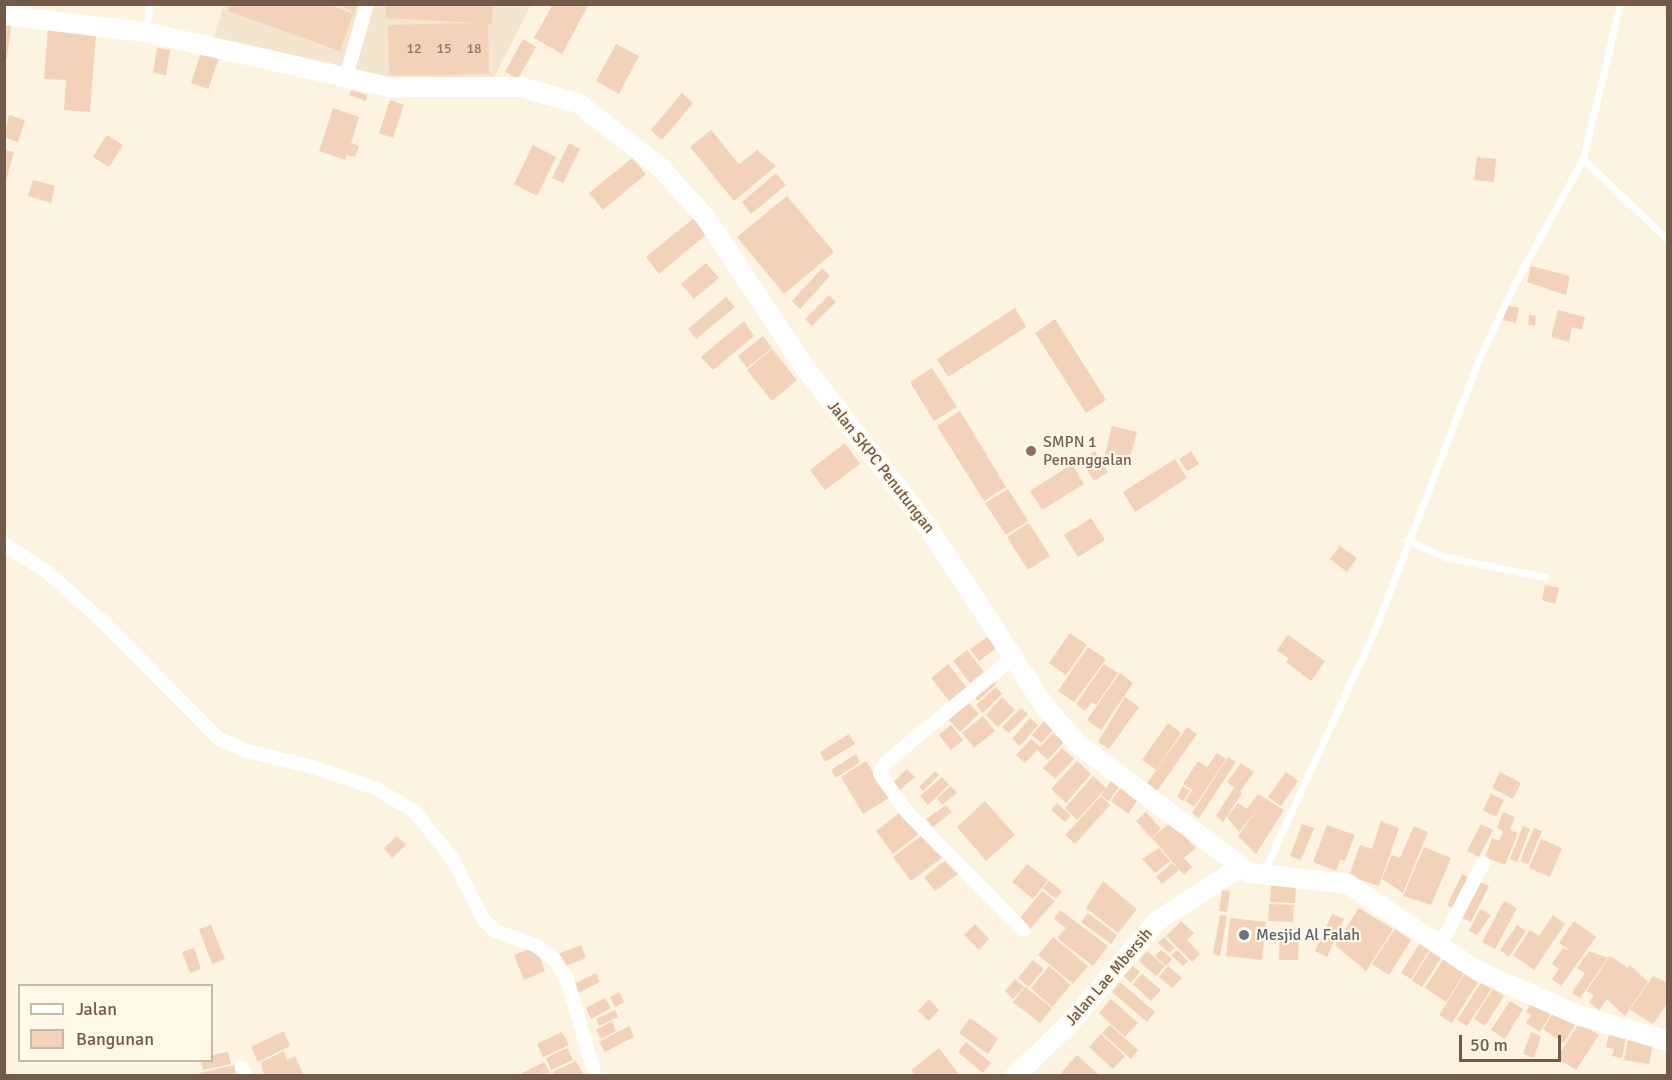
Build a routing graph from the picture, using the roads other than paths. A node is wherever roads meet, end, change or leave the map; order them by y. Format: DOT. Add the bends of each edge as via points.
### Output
graph roads {
  1 [pos="367,4"];
  2 [pos="1620,4"];
  3 [pos="149,7"];
  4 [pos="4,15"];
  5 [pos="145,32"];
  6 [pos="345,80"];
  7 [pos="1583,159"];
  8 [pos="1668,240"];
  9 [pos="1407,540"];
  10 [pos="4,544"];
  11 [pos="1545,577"];
  12 [pos="1014,657"];
  13 [pos="1483,863"];
  14 [pos="1239,868"];
  15 [pos="1261,877"];
  16 [pos="1023,930"];
  17 [pos="1439,948"];
  18 [pos="1668,1041"];
  19 [pos="595,1076"];
  20 [pos="1016,1076"];
  1 -- 6 [label="street"];
  2 -- 7 [label="lane"];
  3 -- 5 [label="lane"];
  4 -- 5 [label="street, Jalan SKPC Penutungan"];
  5 -- 6 [label="street, Jalan SKPC Penutungan"];
  6 -- 12 [label="street, Jalan SKPC Penutungan" via="390,87 520,87 569,100 660,167 706,218 806,369 928,527"];
  7 -- 8 [label="lane"];
  7 -- 9 [label="lane" via="1502,309"];
  9 -- 11 [label="lane" via="1445,557"];
  9 -- 15 [label="lane" via="1344,702"];
  10 -- 19 [label="street" via="47,572 100,619 219,740 375,788 414,811 452,858 483,919 495,931 535,945 555,960 567,979"];
  12 -- 14 [label="street, Jalan SKPC Penutungan" via="1046,708 1071,737"];
  12 -- 16 [label="street" via="886,762 880,774 906,811"];
  13 -- 17 [label="street"];
  14 -- 15 [label="street, Jalan SKPC Penutungan"];
  14 -- 20 [label="street, Jalan Lae Mbersih" via="1157,921 1071,1022"];
  15 -- 17 [label="street, Jalan SKPC Penutungan" via="1348,884"];
  17 -- 18 [label="street, Jalan SKPC Penutungan" via="1478,971 1580,1016"];
}
